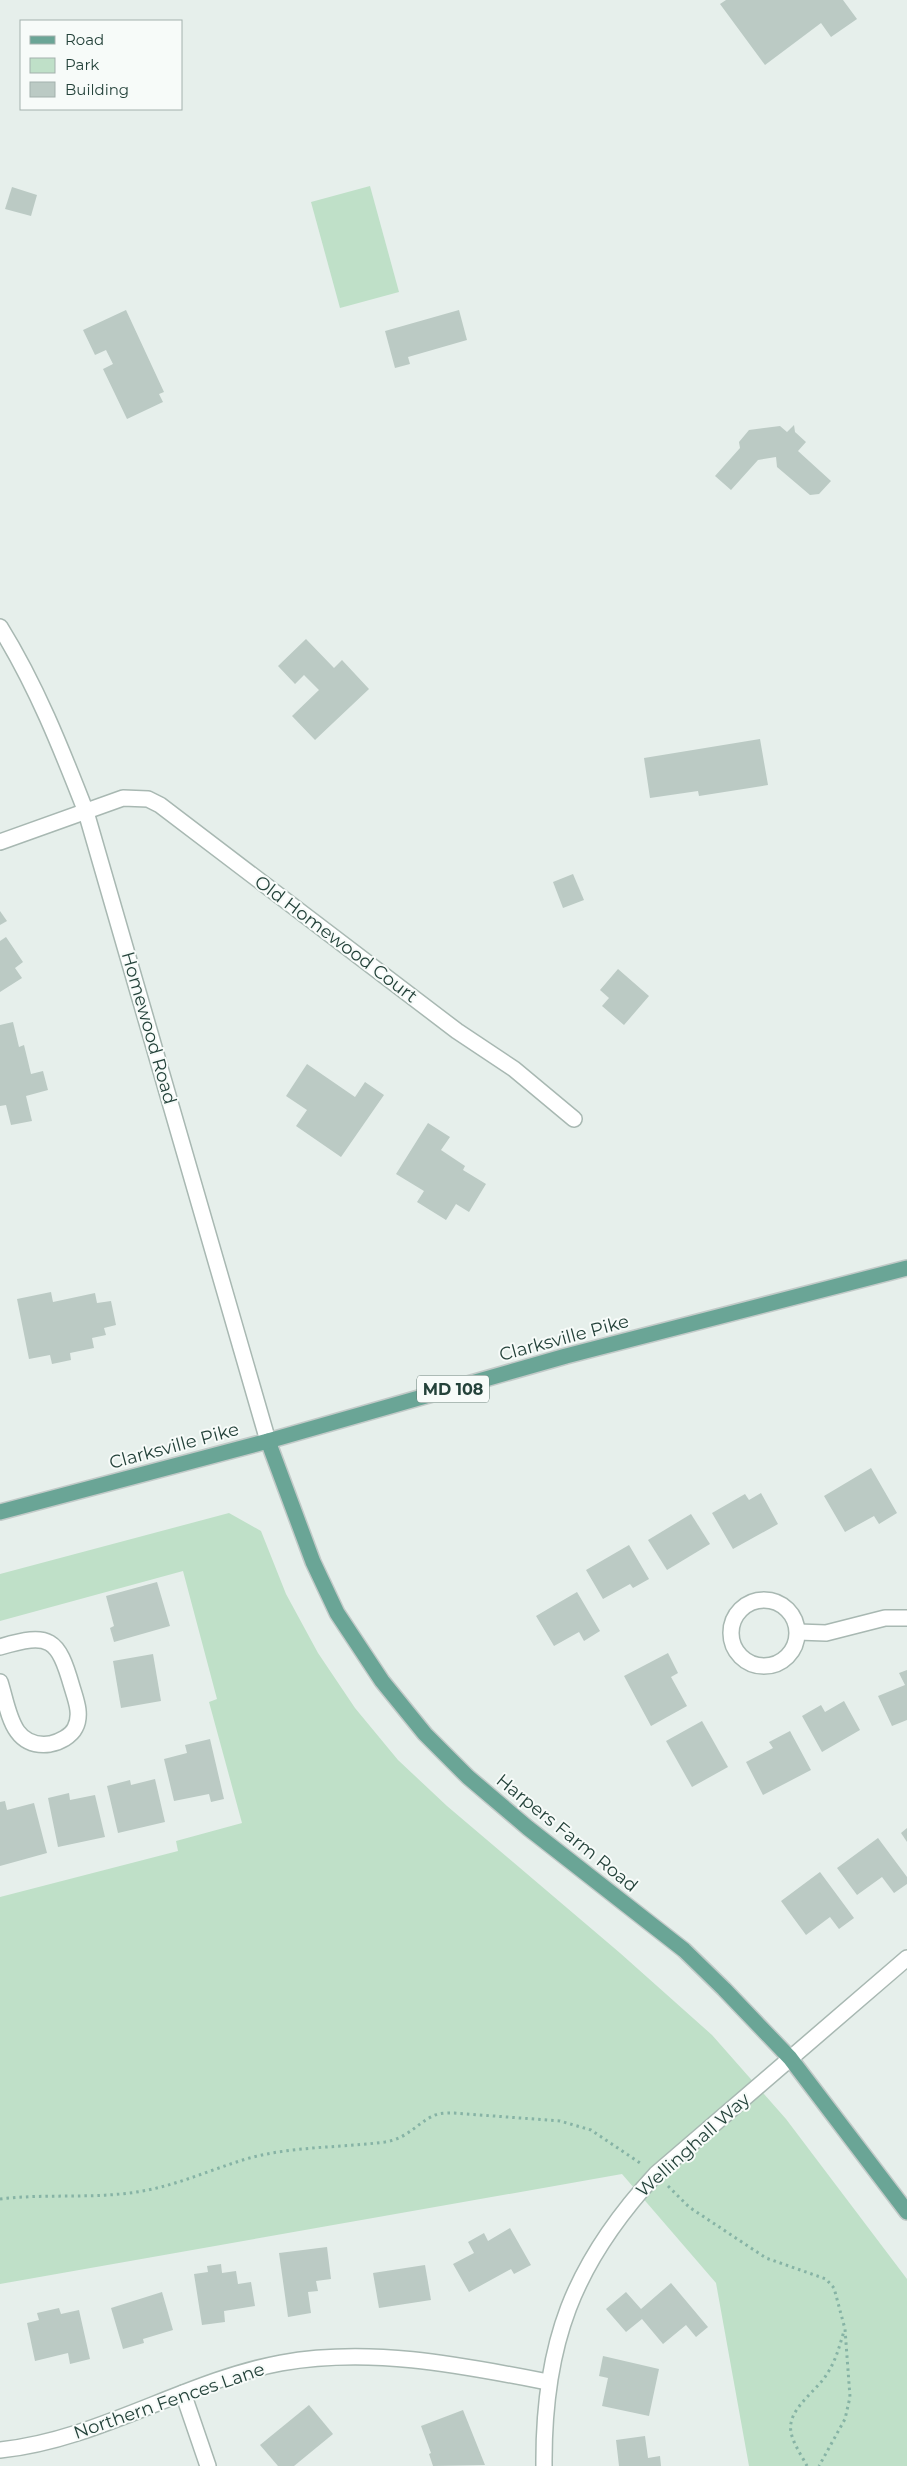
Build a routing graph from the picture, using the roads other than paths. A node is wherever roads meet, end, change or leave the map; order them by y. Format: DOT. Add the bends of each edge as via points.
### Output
graph roads {
  1 [pos="0,627"];
  2 [pos="86,812"];
  3 [pos="0,842"];
  4 [pos="574,1118"];
  5 [pos="907,1268"];
  6 [pos="268,1441"];
  7 [pos="0,1512"];
  8 [pos="907,1618"];
  9 [pos="798,1632"];
  10 [pos="0,1646"];
  11 [pos="0,1682"];
  12 [pos="907,1958"];
  13 [pos="790,2058"];
  14 [pos="907,2212"];
  15 [pos="548,2382"];
  16 [pos="184,2393"];
  17 [pos="0,2450"];
  18 [pos="208,2466"];
  19 [pos="544,2466"];
  1 -- 2 [label="street, Homewood Road" via="19,658 56,735"];
  2 -- 3 [label="street, Old Homewood Court"];
  2 -- 4 [label="street, Old Homewood Court" via="123,798 148,799 160,805 457,1031 514,1069"];
  2 -- 6 [label="street, Homewood Road"];
  5 -- 6 [label="main road, Clarksville Pike / MD 108" via="566,1356"];
  6 -- 7 [label="main road, Clarksville Pike / MD 108"];
  6 -- 13 [label="main road, Harpers Farm Road" via="337,1613 382,1681 424,1734 528,1828 684,1950"];
  8 -- 9 [label="street" via="885,1618 826,1633"];
  9 -- 9 [label="street" via="793,1651 784,1661 764,1667 752,1665 742,1658 732,1643 731,1631 740,1610 763,1600 781,1604 790,1611"];
  10 -- 11 [label="street" via="27,1639 54,1645 64,1656 76,1702 79,1716 75,1728 68,1737 54,1743 40,1745 28,1742 18,1734"];
  12 -- 13 [label="street, Wellinghall Way"];
  13 -- 14 [label="main road, Harpers Farm Road"];
  13 -- 15 [label="street, Wellinghall Way" via="656,2174 628,2204 585,2269 569,2302"];
  15 -- 16 [label="street, Northern Fences Lane" via="450,2364 365,2356 281,2363"];
  15 -- 19 [label="street, Wellinghall Way" via="543,2427"];
  16 -- 17 [label="street, Northern Fences Lane" via="44,2443"];
  16 -- 18 [label="street"];
}
